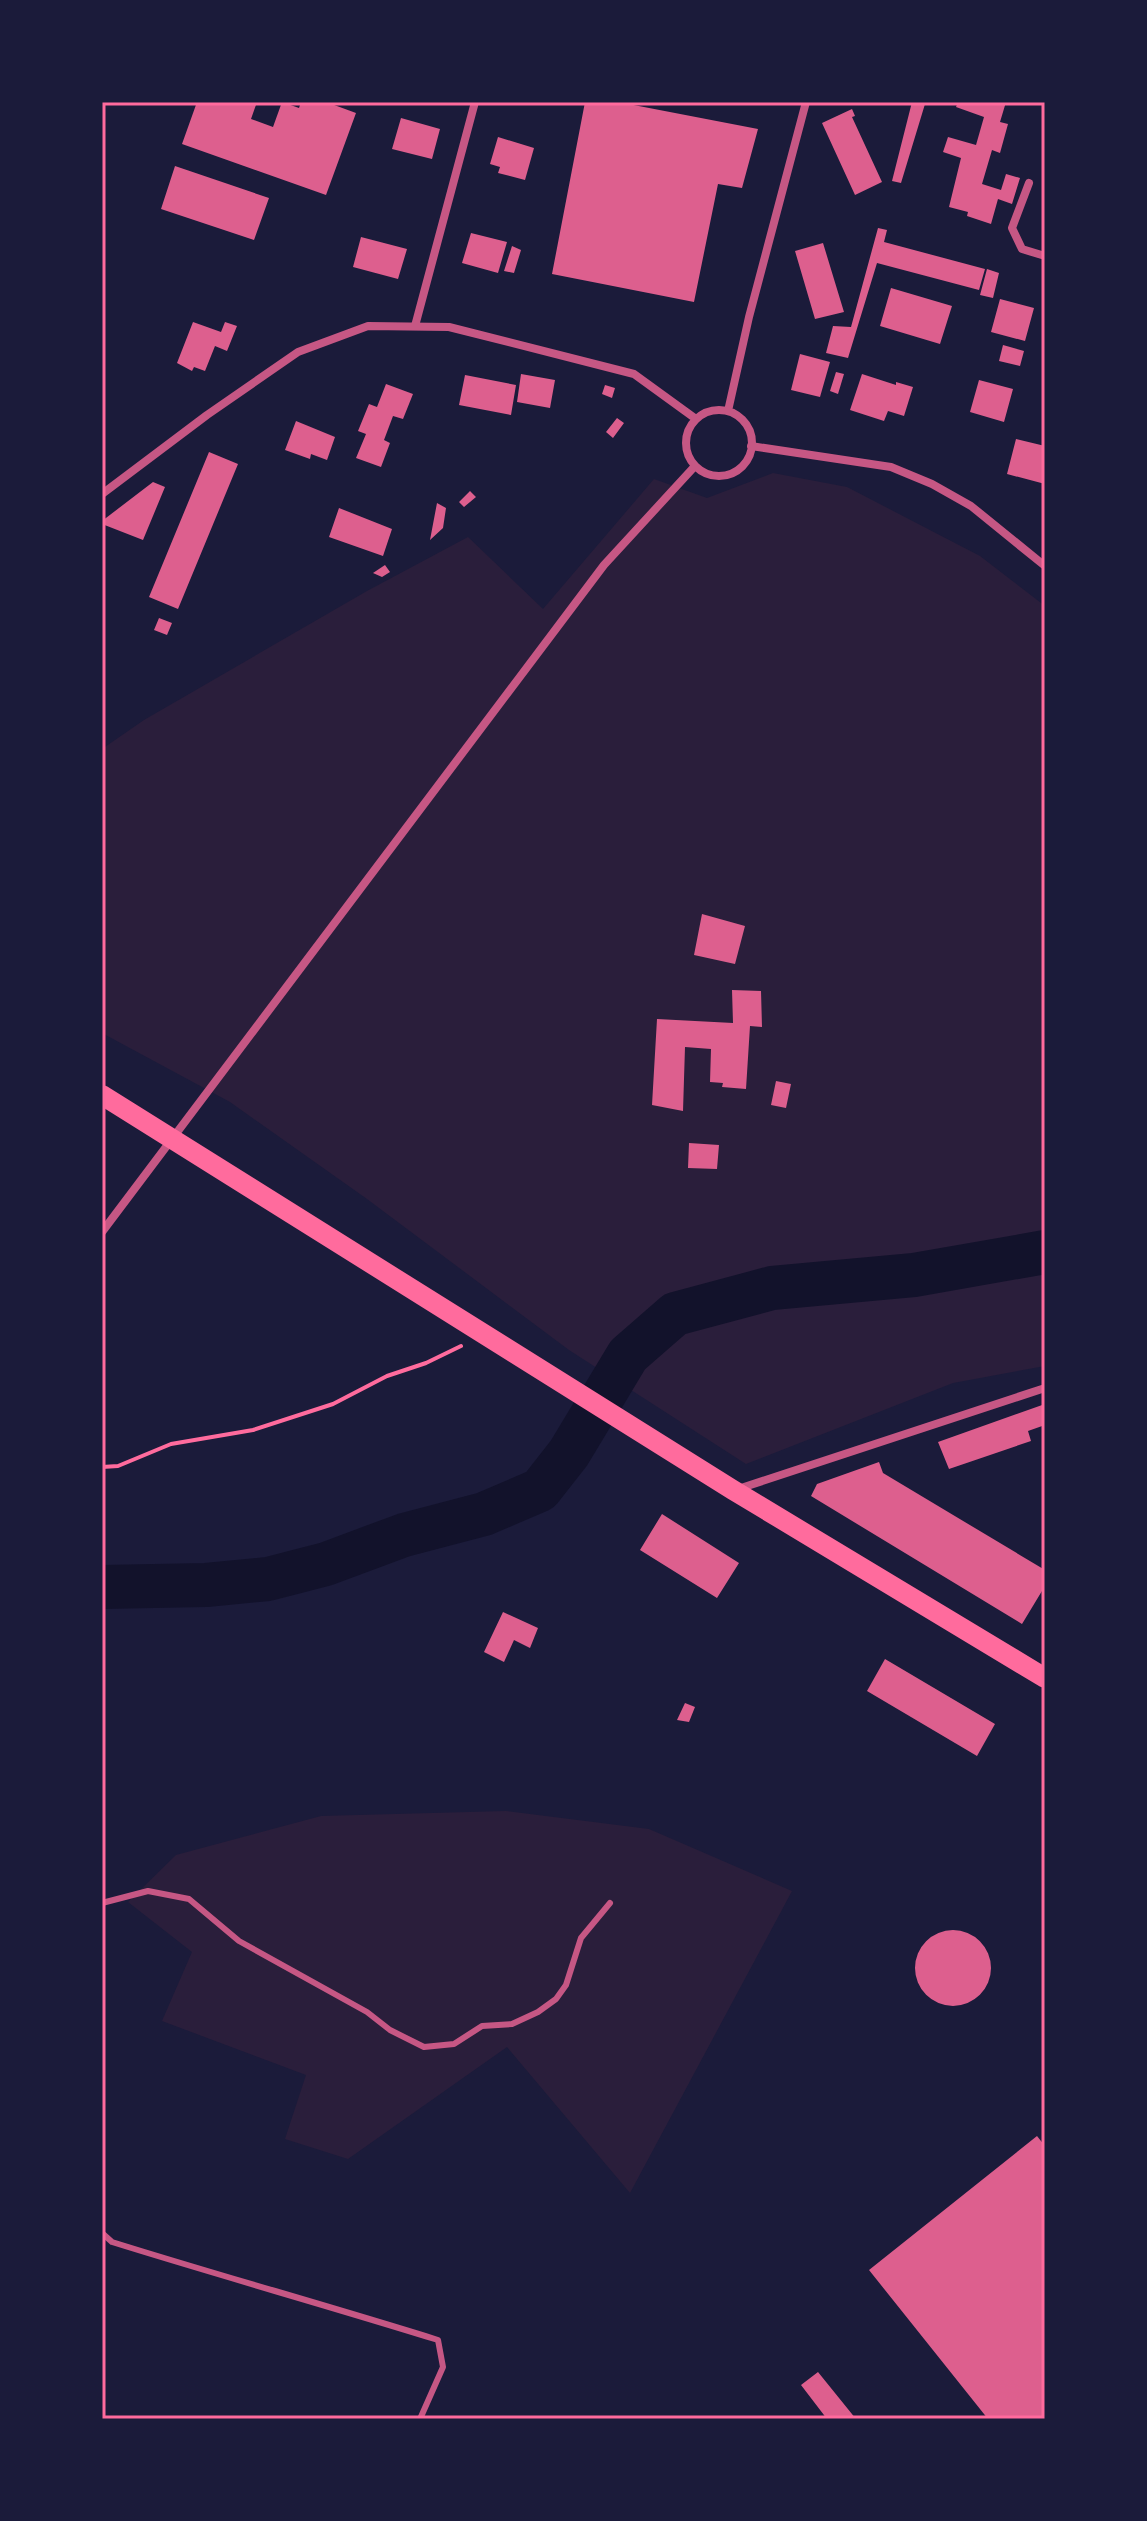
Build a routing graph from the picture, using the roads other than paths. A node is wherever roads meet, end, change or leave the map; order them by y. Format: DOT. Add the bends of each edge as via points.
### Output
graph roads {
  1 [pos="475,102"];
  2 [pos="806,102"];
  3 [pos="1029,183"];
  4 [pos="1045,256"];
  5 [pos="415,326"];
  6 [pos="728,411"];
  7 [pos="696,419"];
  8 [pos="751,446"];
  9 [pos="695,466"];
  10 [pos="102,494"];
  11 [pos="1045,566"];
  12 [pos="102,1095"];
  13 [pos="172,1137"];
  14 [pos="102,1232"];
  15 [pos="1045,1388"];
  16 [pos="733,1490"];
  17 [pos="1045,1678"];
  18 [pos="102,1903"];
  19 [pos="610,1903"];
  20 [pos="102,2233"];
  21 [pos="420,2419"];
  1 -- 5 [label="street"];
  2 -- 6 [label="street"];
  3 -- 4 [label="street" via="1012,228 1022,249"];
  5 -- 7 [label="street" via="449,327 634,374"];
  5 -- 10 [label="street" via="368,326 298,352"];
  6 -- 7 [label="street" via="707,412"];
  6 -- 8 [label="street" via="746,424"];
  7 -- 9 [label="street" via="685,444"];
  8 -- 9 [label="street" via="742,466 727,475 704,473"];
  8 -- 11 [label="street" via="905,473 971,506"];
  9 -- 13 [label="street" via="604,565"];
  12 -- 13 [label="main road"];
  13 -- 14 [label="street"];
  13 -- 16 [label="main road"];
  15 -- 16 [label="street"];
  16 -- 17 [label="main road"];
  18 -- 19 [label="lane" via="148,1891 189,1899 239,1941 424,2047 454,2044 482,2026 512,2024 556,1999 581,1938"];
  20 -- 21 [label="lane" via="112,2242 438,2340 443,2367"];
}
